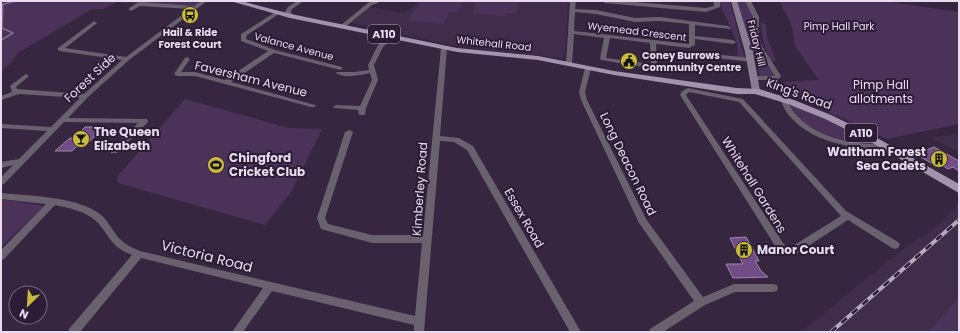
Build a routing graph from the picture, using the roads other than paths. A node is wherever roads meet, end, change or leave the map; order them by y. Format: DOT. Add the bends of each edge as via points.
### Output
graph roads {
  1 [pos="204,1"];
  2 [pos="233,1"];
  3 [pos="301,1"];
  4 [pos="572,1"];
  5 [pos="606,1"];
  6 [pos="734,1"];
  7 [pos="748,1"];
  8 [pos="371,2"];
  9 [pos="717,2"];
  10 [pos="632,3"];
  11 [pos="195,8"];
  12 [pos="290,8"];
  13 [pos="130,9"];
  14 [pos="572,10"];
  15 [pos="275,12"];
  16 [pos="290,16"];
  17 [pos="94,23"];
  18 [pos="692,23"];
  19 [pos="343,26"];
  20 [pos="728,28"];
  21 [pos="571,32"];
  22 [pos="391,36"];
  23 [pos="607,36"];
  24 [pos="692,37"];
  25 [pos="653,41"];
  26 [pos="69,42"];
  27 [pos="733,42"];
  28 [pos="444,48"];
  29 [pos="273,51"];
  30 [pos="79,52"];
  31 [pos="693,54"];
  32 [pos="127,59"];
  33 [pos="187,59"];
  34 [pos="751,60"];
  35 [pos="569,64"];
  36 [pos="588,68"];
  37 [pos="372,71"];
  38 [pos="26,76"];
  39 [pos="753,78"];
  40 [pos="226,82"];
  41 [pos="711,90"];
  42 [pos="18,92"];
  43 [pos="756,92"];
  44 [pos="86,96"];
  45 [pos="1,98"];
  46 [pos="783,99"];
  47 [pos="313,106"];
  48 [pos="336,107"];
  49 [pos="62,120"];
  50 [pos="1,126"];
  51 [pos="53,129"];
  52 [pos="349,132"];
  53 [pos="436,138"];
  54 [pos="885,146"];
  55 [pos="114,151"];
  56 [pos="21,161"];
  57 [pos="1,165"];
  58 [pos="1,182"];
  59 [pos="959,190"];
  60 [pos="1,196"];
  61 [pos="52,202"];
  62 [pos="847,216"];
  63 [pos="428,239"];
  64 [pos="895,245"];
  65 [pos="139,254"];
  66 [pos="1,256"];
  67 [pos="270,286"];
  68 [pos="773,288"];
  69 [pos="701,302"];
  70 [pos="420,327"];
  71 [pos="73,332"];
  72 [pos="237,332"];
  73 [pos="576,332"];
  74 [pos="654,332"];
  1 -- 11 [label="street, Forest Side"];
  2 -- 15 [label="main road, Whitehall Road / A110"];
  3 -- 12 [label="street"];
  4 -- 14 [label="street"];
  5 -- 10 [label="street"];
  6 -- 34 [label="main road, Friday Hill"];
  7 -- 39 [label="street" via="756,17 759,46 778,76 771,80"];
  8 -- 19 [label="street"];
  9 -- 10 [label="street" via="715,9 706,10"];
  11 -- 13 [label="street" via="139,4"];
  11 -- 32 [label="street, Forest Side"];
  12 -- 15 [label="street"];
  12 -- 16 [label="street"];
  14 -- 18 [label="street, Wyemead Crescent" via="635,20 660,19"];
  14 -- 21 [label="street"];
  15 -- 16 [label="main road, Whitehall Road / A110"];
  15 -- 29 [label="street, Valance Avenue" via="243,37 247,43"];
  16 -- 19 [label="main road, Whitehall Road / A110"];
  17 -- 26 [label="street"];
  18 -- 20 [label="street, Wyemead Crescent"];
  18 -- 24 [label="street, Wyemead Crescent"];
  19 -- 22 [label="main road, Whitehall Road / A110"];
  21 -- 23 [label="street, Wyemead Crescent"];
  21 -- 35 [label="street"];
  22 -- 28 [label="main road, Whitehall Road / A110"];
  22 -- 37 [label="street" via="380,46 371,65"];
  23 -- 25 [label="street, Wyemead Crescent"];
  23 -- 25 [label="street" via="603,59 650,66 654,65"];
  24 -- 25 [label="street, Wyemead Crescent" via="691,46"];
  24 -- 27 [label="street, Wyemead Crescent"];
  26 -- 30 [label="street"];
  26 -- 30 [label="street" via="60,49"];
  28 -- 35 [label="main road, Whitehall Road / A110" via="538,58"];
  28 -- 53 [label="street, Kimberley Road"];
  29 -- 37 [label="street, Valance Avenue" via="339,71 354,74"];
  29 -- 40 [label="street"];
  30 -- 32 [label="street"];
  31 -- 34 [label="street"];
  32 -- 44 [label="street, Forest Side"];
  33 -- 40 [label="street, Faversham Avenue" via="177,74 194,74"];
  34 -- 39 [label="main road, Friday Hill"];
  35 -- 36 [label="main road, Whitehall Road / A110"];
  36 -- 41 [label="main road, Whitehall Road / A110"];
  36 -- 69 [label="street, Long Deacon Road" via="582,92 584,100 633,205 669,260"];
  37 -- 48 [label="street" via="375,80 362,111"];
  38 -- 42 [label="street" via="13,86"];
  39 -- 43 [label="main road, Friday Hill"];
  40 -- 47 [label="street, Faversham Avenue"];
  41 -- 43 [label="main road, Whitehall Road / A110"];
  41 -- 62 [label="street, Whitehall Gardens" via="745,104"];
  41 -- 62 [label="street, Whitehall Gardens" via="688,90 683,95 782,249 794,251"];
  42 -- 44 [label="street"];
  42 -- 45 [label="street"];
  43 -- 46 [label="main road, King's Road / A110"];
  44 -- 49 [label="street, Forest Side"];
  46 -- 54 [label="main road, King's Road / A110" via="828,117"];
  46 -- 54 [label="street" via="792,114 817,135 853,144"];
  49 -- 51 [label="street, Forest Side"];
  49 -- 55 [label="street" via="144,121"];
  50 -- 51 [label="street"];
  51 -- 56 [label="street, Forest Side"];
  52 -- 63 [label="street" via="321,218 324,227 372,239"];
  53 -- 63 [label="street, Kimberley Road"];
  53 -- 73 [label="street, Essex Road" via="456,140 470,148"];
  54 -- 59 [label="main road, King's Road / A110"];
  56 -- 57 [label="street"];
  56 -- 58 [label="street, Forest Side"];
  60 -- 61 [label="street, Victoria Road"];
  61 -- 65 [label="street, Victoria Road" via="90,212 104,224 117,242"];
  61 -- 66 [label="street"];
  62 -- 64 [label="street, Whitehall Gardens"];
  63 -- 70 [label="street, Kimberley Road"];
  65 -- 67 [label="street, Victoria Road"];
  65 -- 71 [label="street"];
  67 -- 70 [label="street, Victoria Road"];
  67 -- 72 [label="street"];
  68 -- 69 [label="street" via="734,288"];
  69 -- 74 [label="street"];
}
